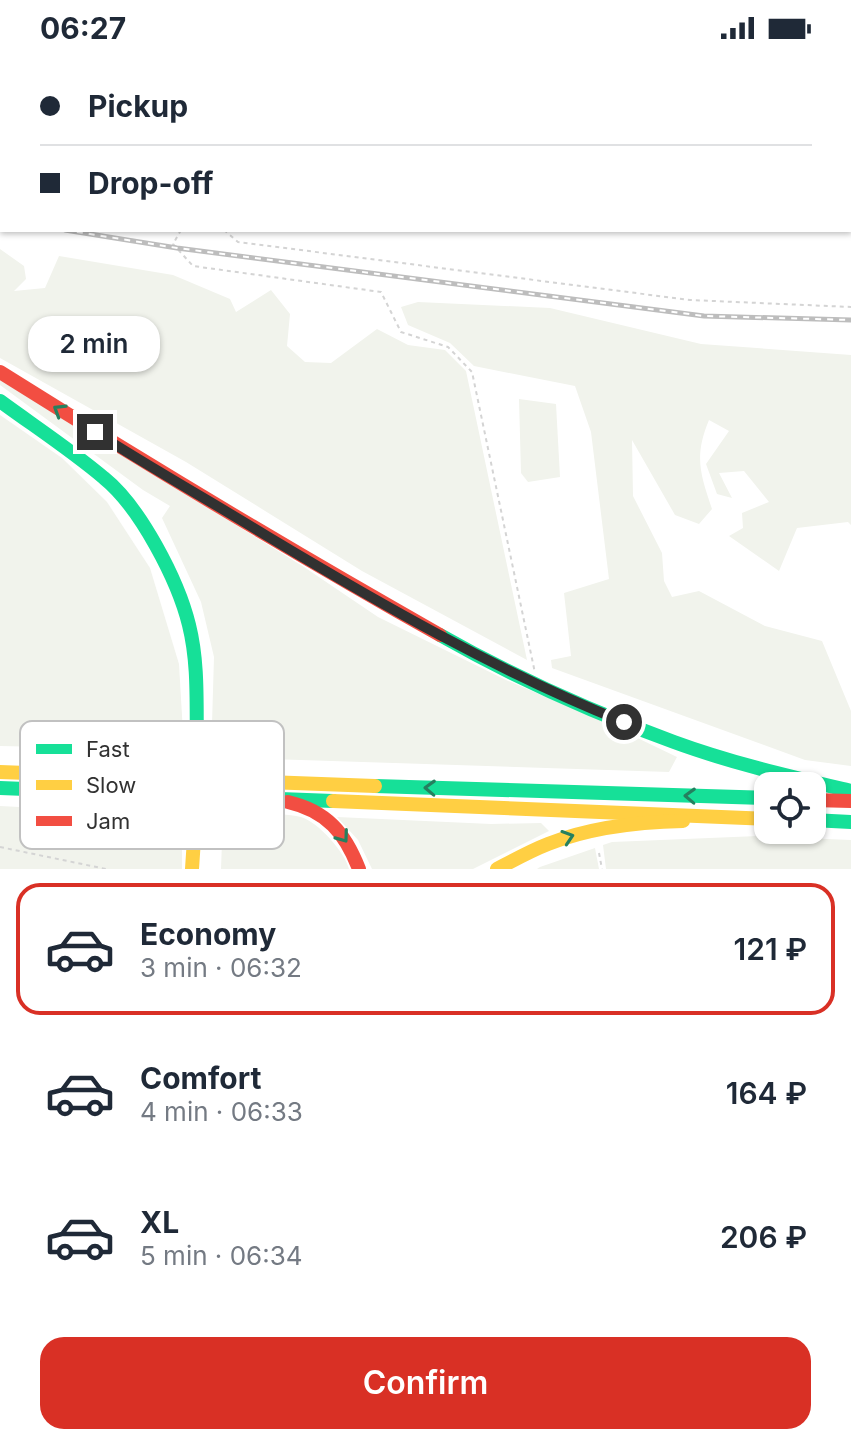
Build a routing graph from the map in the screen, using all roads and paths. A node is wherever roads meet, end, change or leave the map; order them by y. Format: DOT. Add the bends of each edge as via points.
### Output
graph roads {
  1 [pos="180,232"];
  2 [pos="226,232"];
  3 [pos="851,307"];
  4 [pos="0,372"];
  5 [pos="0,401"];
  6 [pos="538,685"];
  7 [pos="197,721"];
  8 [pos="0,772"];
  9 [pos="20,773"];
  10 [pos="284,783"];
  11 [pos="0,788"];
  12 [pos="20,789"];
  13 [pos="851,791"];
  14 [pos="754,798"];
  15 [pos="284,800"];
  16 [pos="826,800"];
  17 [pos="851,801"];
  18 [pos="284,803"];
  19 [pos="747,819"];
  20 [pos="754,819"];
  21 [pos="826,821"];
  22 [pos="851,822"];
  23 [pos="0,847"];
  24 [pos="193,849"];
  25 [pos="599,853"];
  26 [pos="106,869"];
  27 [pos="192,869"];
  28 [pos="359,869"];
  29 [pos="497,869"];
  30 [pos="602,869"];
  1 -- 6 [label="path" via="173,244 193,266 381,292 401,332 448,347 472,372"];
  2 -- 3 [label="path" via="238,242 690,300"];
  6 -- 4 [label="main road, one-way" via="310,562"];
  5 -- 7 [label="main road, bridge" via="106,479 151,539 173,581 191,636"];
  6 -- 13 [label="main road" via="676,743"];
  9 -- 8 [label="main road, one-way"];
  14 -- 10 [label="main road, one-way"];
  11 -- 12 [label="main road"];
  15 -- 19 [label="main road"];
  16 -- 17 [label="main road"];
  18 -- 28 [label="main road, one-way" via="322,815 343,836"];
  19 -- 20 [label="main road"];
  29 -- 19 [label="main road, one-way" via="552,842 607,826"];
  21 -- 22 [label="main road"];
  23 -- 26 [label="path"];
  24 -- 27 [label="main road, bridge"];
  25 -- 30 [label="path"];
}
